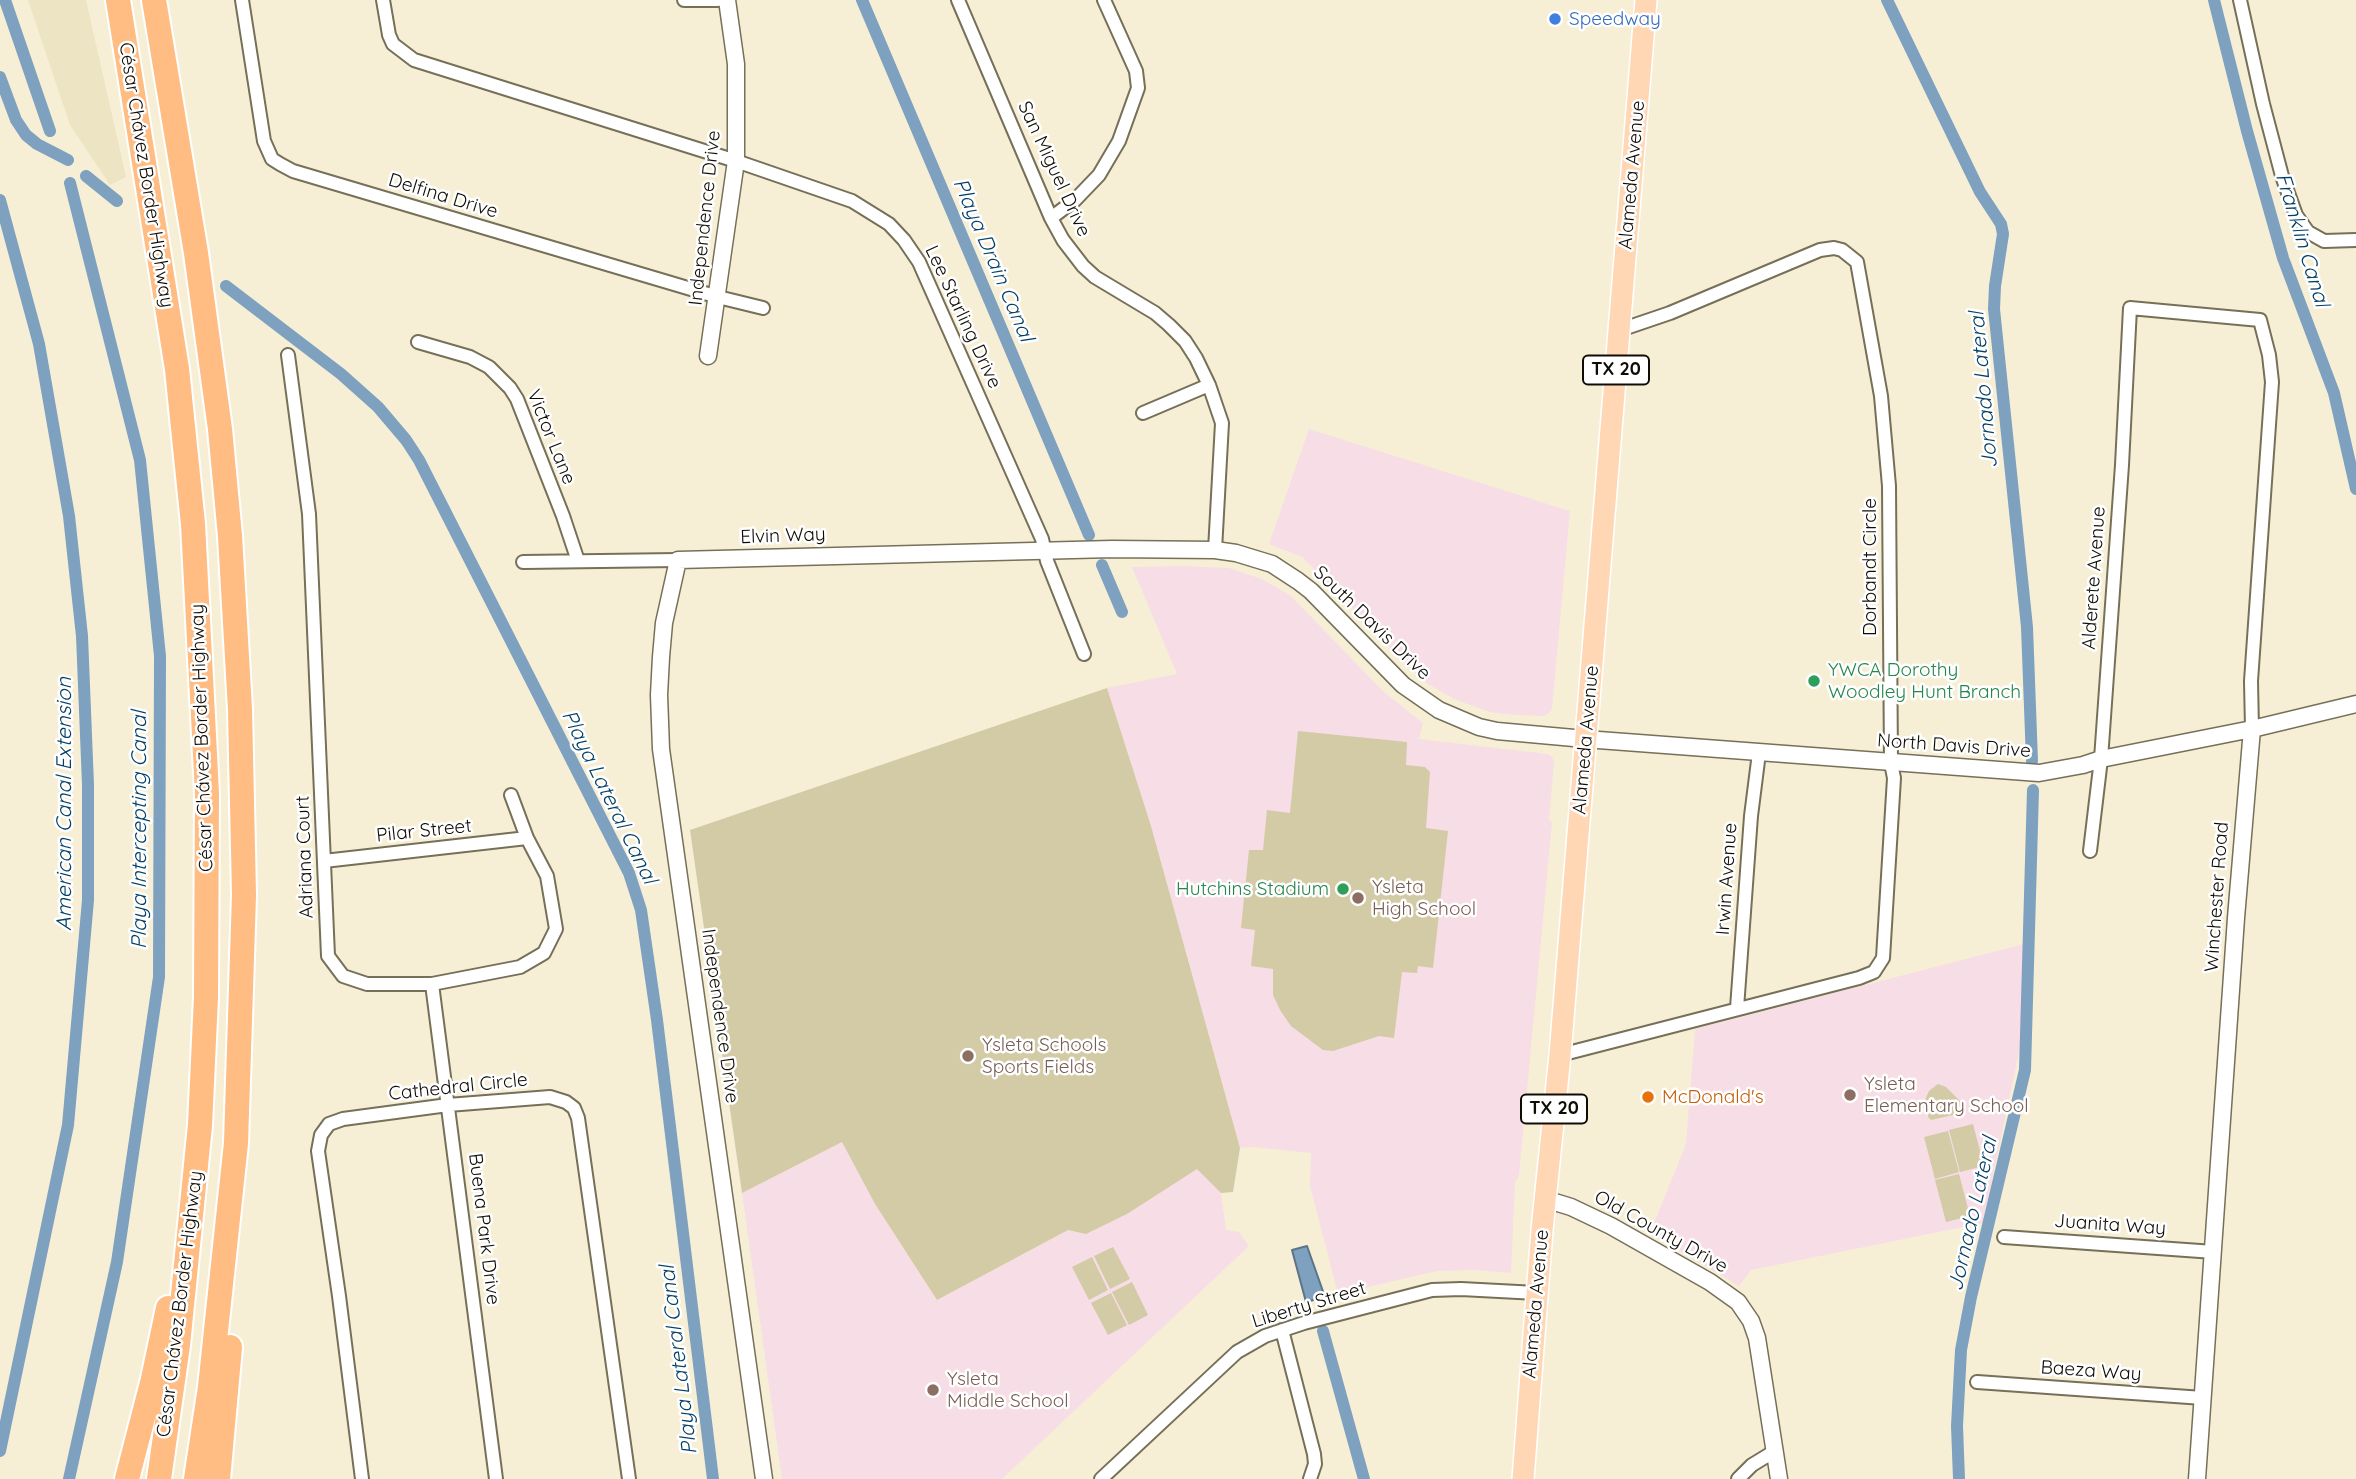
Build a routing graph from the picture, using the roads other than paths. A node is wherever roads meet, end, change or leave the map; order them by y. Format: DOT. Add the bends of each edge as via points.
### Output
graph roads {
  1 [pos="118,0"];
  2 [pos="155,0"];
  3 [pos="242,0"];
  4 [pos="383,0"];
  5 [pos="684,0"];
  6 [pos="718,0"];
  7 [pos="727,0"];
  8 [pos="958,0"];
  9 [pos="1104,0"];
  10 [pos="1646,0"];
  11 [pos="2240,0"];
  12 [pos="736,161"];
  13 [pos="1051,218"];
  14 [pos="2356,240"];
  15 [pos="718,298"];
  16 [pos="763,308"];
  17 [pos="2260,320"];
  18 [pos="1620,330"];
  19 [pos="418,342"];
  20 [pos="288,355"];
  21 [pos="708,356"];
  22 [pos="1209,385"];
  23 [pos="1143,413"];
  24 [pos="1045,550"];
  25 [pos="1215,550"];
  26 [pos="678,560"];
  27 [pos="578,561"];
  28 [pos="523,562"];
  29 [pos="1084,654"];
  30 [pos="2356,704"];
  31 [pos="2252,729"];
  32 [pos="1585,739"];
  33 [pos="1759,753"];
  34 [pos="2101,759"];
  35 [pos="1891,763"];
  36 [pos="512,795"];
  37 [pos="527,838"];
  38 [pos="2090,850"];
  39 [pos="324,861"];
  40 [pos="432,984"];
  41 [pos="1737,1008"];
  42 [pos="1560,1055"];
  43 [pos="449,1105"];
  44 [pos="200,1125"];
  45 [pos="236,1143"];
  46 [pos="1545,1199"];
  47 [pos="2004,1237"];
  48 [pos="2214,1252"];
  49 [pos="1537,1293"];
  50 [pos="1282,1329"];
  51 [pos="1977,1382"];
  52 [pos="2203,1398"];
  53 [pos="1775,1451"];
  54 [pos="127,1479"];
  55 [pos="159,1479"];
  56 [pos="196,1479"];
  57 [pos="218,1479"];
  58 [pos="362,1479"];
  59 [pos="496,1479"];
  60 [pos="629,1479"];
  61 [pos="764,1479"];
  62 [pos="1101,1479"];
  63 [pos="1310,1479"];
  64 [pos="1523,1479"];
  65 [pos="1738,1479"];
  66 [pos="1779,1479"];
  67 [pos="2197,1479"];
  1 -- 44 [label="highway, César Chávez Border Highway" via="177,369 193,524 207,793"];
  2 -- 45 [label="highway, César Chávez Border Highway" via="207,332 230,536 244,895"];
  3 -- 15 [label="street, Delfina Drive" via="264,141 272,159 293,171"];
  4 -- 12 [label="street, Lee Starling Drive" via="393,44 414,60"];
  5 -- 6 [label="street"];
  7 -- 12 [label="street, Independence Drive" via="736,64"];
  8 -- 13 [label="street, San Miguel Drive"];
  9 -- 13 [label="street" via="1136,71 1138,88 1119,141 1099,175"];
  10 -- 18 [label="main road, Alameda Avenue / TX 20"];
  11 -- 14 [label="street" via="2263,104 2296,215 2308,232 2324,242"];
  12 -- 15 [label="street, Independence Drive"];
  12 -- 24 [label="street, Lee Starling Drive" via="852,201 889,224 904,240 919,262"];
  13 -- 22 [label="street, San Miguel Drive" via="1083,265 1155,313 1185,341"];
  15 -- 16 [label="street, Delfina Drive"];
  15 -- 21 [label="street, Independence Drive"];
  17 -- 31 [label="street, Winchester Road" via="2272,382 2251,681"];
  17 -- 34 [label="street, Alderete Avenue" via="2130,308"];
  18 -- 32 [label="main road, Alameda Avenue / TX 20"];
  18 -- 35 [label="street, Dorbandt Circle" via="1821,250 1842,250 1857,262 1888,462"];
  19 -- 27 [label="street, Victor Lane" via="489,366 510,388"];
  20 -- 39 [label="street, Adriana Court" via="309,514"];
  22 -- 23 [label="street"];
  22 -- 25 [label="street, San Miguel Drive" via="1222,422"];
  24 -- 25 [label="street, South Davis Drive"];
  24 -- 26 [label="street, Elvin Way"];
  24 -- 29 [label="street, Lee Starling Drive"];
  25 -- 32 [label="street, South Davis Drive" via="1272,564 1298,581 1403,685 1439,710 1497,731"];
  26 -- 27 [label="street, Elvin Way"];
  26 -- 61 [label="street, Independence Drive" via="664,623 661,749"];
  27 -- 28 [label="street, Elvin Way"];
  30 -- 31 [label="street, North Davis Drive"];
  31 -- 34 [label="street, North Davis Drive"];
  31 -- 48 [label="street, Winchester Road"];
  32 -- 33 [label="street, North Davis Drive"];
  32 -- 42 [label="main road, Alameda Avenue / TX 20"];
  33 -- 35 [label="street, North Davis Drive"];
  33 -- 41 [label="street, Irwin Avenue"];
  34 -- 35 [label="street, North Davis Drive" via="2039,773"];
  34 -- 38 [label="street, Alderete Avenue"];
  35 -- 41 [label="street, Dorbandt Circle" via="1894,778 1883,958 1878,968 1859,978"];
  36 -- 37 [label="street, Adriana Court"];
  37 -- 39 [label="street, Pilar Street"];
  37 -- 40 [label="street, Adriana Court" via="547,876 556,929 544,953 520,967"];
  39 -- 40 [label="street, Adriana Court" via="328,956 343,976 367,985"];
  40 -- 43 [label="street, Buena Park Drive"];
  41 -- 42 [label="street, Dorbandt Circle"];
  42 -- 46 [label="main road, Alameda Avenue / TX 20"];
  43 -- 58 [label="street, Cathedral Circle" via="343,1119 321,1135 318,1151"];
  43 -- 59 [label="street, Buena Park Drive"];
  43 -- 60 [label="street, Cathedral Circle" via="550,1097 566,1102 579,1118"];
  44 -- 54 [label="highway" via="167,1313"];
  44 -- 55 [label="highway, César Chávez Border Highway"];
  45 -- 56 [label="highway, César Chávez Border Highway"];
  45 -- 57 [label="highway" via="228,1382"];
  46 -- 49 [label="main road, Alameda Avenue / TX 20"];
  46 -- 53 [label="street, Old County Drive" via="1615,1228 1738,1302 1757,1338"];
  47 -- 48 [label="street, Juanita Way"];
  48 -- 52 [label="street, Winchester Road"];
  49 -- 50 [label="street, Liberty Street" via="1432,1290"];
  49 -- 64 [label="main road, Alameda Avenue / TX 20"];
  50 -- 62 [label="street, Liberty Street" via="1237,1352"];
  50 -- 63 [label="street" via="1314,1454"];
  51 -- 52 [label="street, Baeza Way"];
  52 -- 67 [label="street, Winchester Road"];
  53 -- 65 [label="street"];
  53 -- 66 [label="street, Old County Drive"];
}
